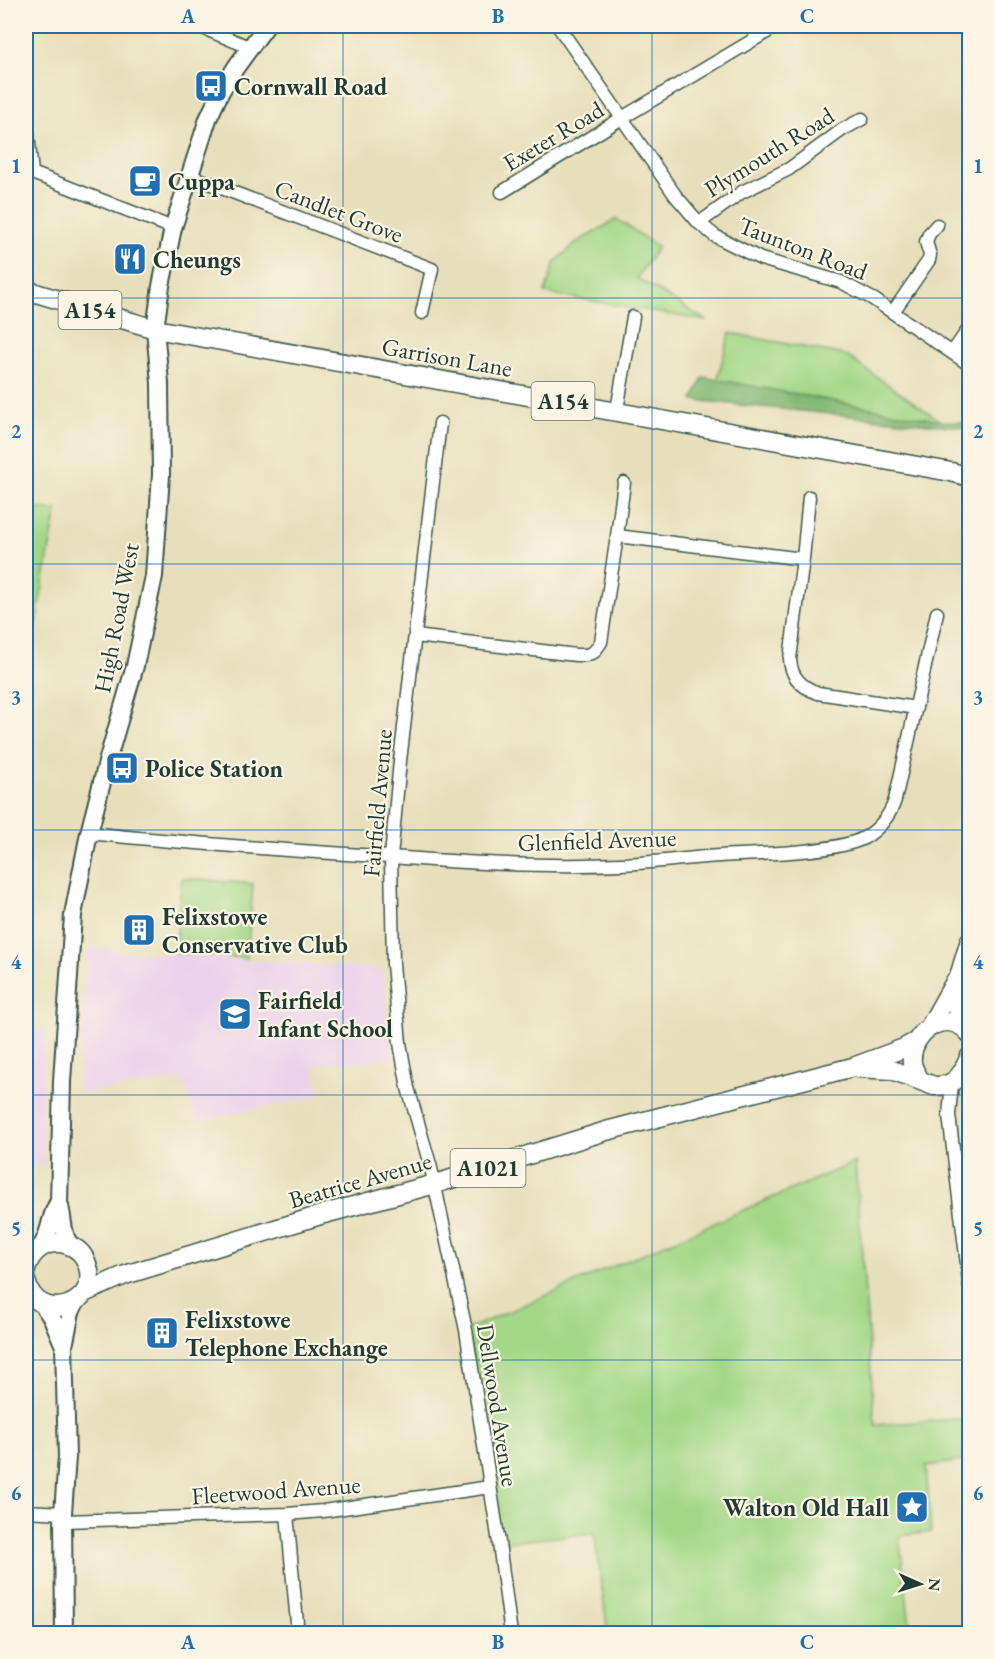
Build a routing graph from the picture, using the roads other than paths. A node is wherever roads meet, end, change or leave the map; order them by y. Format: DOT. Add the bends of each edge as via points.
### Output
graph roads {
  1 [pos="198,26"];
  2 [pos="266,26"];
  3 [pos="558,26"];
  4 [pos="777,26"];
  5 [pos="249,47"];
  6 [pos="26,115"];
  7 [pos="622,118"];
  8 [pos="862,119"];
  9 [pos="188,175"];
  10 [pos="502,192"];
  11 [pos="699,223"];
  12 [pos="937,225"];
  13 [pos="173,228"];
  14 [pos="26,290"];
  15 [pos="893,312"];
  16 [pos="422,313"];
  17 [pos="633,317"];
  18 [pos="969,327"];
  19 [pos="155,329"];
  20 [pos="952,353"];
  21 [pos="969,365"];
  22 [pos="617,410"];
  23 [pos="440,423"];
  24 [pos="969,477"];
  25 [pos="624,483"];
  26 [pos="809,497"];
  27 [pos="616,536"];
  28 [pos="803,559"];
  29 [pos="937,613"];
  30 [pos="415,636"];
  31 [pos="916,708"];
  32 [pos="89,833"];
  33 [pos="391,857"];
  34 [pos="969,940"];
  35 [pos="960,973"];
  36 [pos="930,1026"];
  37 [pos="965,1026"];
  38 [pos="917,1041"];
  39 [pos="969,1056"];
  40 [pos="853,1067"];
  41 [pos="960,1079"];
  42 [pos="923,1081"];
  43 [pos="949,1115"];
  44 [pos="435,1184"];
  45 [pos="59,1203"];
  46 [pos="71,1246"];
  47 [pos="30,1259"];
  48 [pos="85,1260"];
  49 [pos="125,1275"];
  50 [pos="26,1286"];
  51 [pos="969,1289"];
  52 [pos="80,1297"];
  53 [pos="42,1304"];
  54 [pos="64,1346"];
  55 [pos="490,1487"];
  56 [pos="26,1511"];
  57 [pos="287,1514"];
  58 [pos="63,1517"];
  59 [pos="64,1634"];
  60 [pos="298,1634"];
  61 [pos="511,1634"];
  1 -- 5 [label="street"];
  2 -- 5 [label="street, High Road West"];
  3 -- 7 [label="street, Exeter Road"];
  4 -- 7 [label="street"];
  5 -- 9 [label="street, High Road West" via="214,104"];
  6 -- 13 [label="street" via="32,173"];
  7 -- 10 [label="street, Exeter Road"];
  7 -- 11 [label="street, Taunton Road"];
  8 -- 11 [label="street, Plymouth Road" via="789,170 742,192"];
  9 -- 13 [label="street, High Road West"];
  9 -- 16 [label="street, Candlet Grove" via="432,269"];
  11 -- 15 [label="street, Taunton Road" via="715,236 761,259 842,282"];
  12 -- 15 [label="street" via="926,242 929,260"];
  13 -- 19 [label="street, High Road West"];
  14 -- 19 [label="main road, Garrison Lane / A154"];
  15 -- 20 [label="street, Taunton Road"];
  17 -- 22 [label="street"];
  18 -- 20 [label="street"];
  19 -- 22 [label="main road, Garrison Lane / A154"];
  19 -- 32 [label="street, High Road West" via="160,475 154,576 135,666"];
  20 -- 21 [label="street, Taunton Road"];
  22 -- 24 [label="main road, Garrison Lane / A154"];
  23 -- 30 [label="street, Fairfield Avenue"];
  25 -- 27 [label="street"];
  26 -- 28 [label="street"];
  27 -- 28 [label="street"];
  27 -- 30 [label="street" via="603,635 594,652 566,654"];
  28 -- 31 [label="street" via="790,659 797,680 818,693"];
  29 -- 31 [label="street, Glenfield Avenue"];
  30 -- 33 [label="street, Fairfield Avenue"];
  31 -- 33 [label="street, Glenfield Avenue" via="893,807 878,828 854,841 820,848 621,864"];
  32 -- 33 [label="street, Glenfield Avenue"];
  32 -- 45 [label="street, High Road West" via="74,915 62,1081"];
  33 -- 44 [label="street, Fairfield Avenue" via="393,964 400,1043 412,1107"];
  34 -- 35 [label="main road"];
  35 -- 36 [label="main road"];
  35 -- 37 [label="main road"];
  36 -- 37 [label="main road" via="940,1022"];
  36 -- 38 [label="main road"];
  38 -- 40 [label="main road, Beatrice Avenue / A1021"];
  38 -- 42 [label="main road" via="912,1062"];
  39 -- 41 [label="main road"];
  40 -- 42 [label="main road, Beatrice Avenue / A1021" via="892,1070"];
  40 -- 44 [label="main road, Beatrice Avenue / A1021" via="606,1131"];
  41 -- 42 [label="main road, Beatrice Avenue" via="941,1086"];
  41 -- 43 [label="street"];
  42 -- 43 [label="street" via="934,1089"];
  43 -- 51 [label="street"];
  44 -- 49 [label="main road, Beatrice Avenue / A1021"];
  44 -- 55 [label="street, Dellwood Avenue" via="466,1330"];
  45 -- 46 [label="street, High Road West"];
  45 -- 47 [label="street, High Road West" via="53,1210 47,1235"];
  46 -- 47 [label="main road" via="57,1243"];
  46 -- 48 [label="main road"];
  48 -- 49 [label="main road" via="102,1270"];
  48 -- 52 [label="main road" via="89,1278"];
  49 -- 52 [label="main road, Beatrice Avenue / A1021"];
  50 -- 53 [label="main road"];
  52 -- 53 [label="main road, A1021" via="63,1307"];
  52 -- 54 [label="street" via="71,1312"];
  53 -- 54 [label="street"];
  54 -- 58 [label="street" via="67,1457"];
  55 -- 57 [label="street, Fleetwood Avenue"];
  55 -- 61 [label="street, Dellwood Avenue"];
  56 -- 58 [label="street, Fleetwood Avenue"];
  57 -- 58 [label="street, Fleetwood Avenue"];
  57 -- 60 [label="street"];
  58 -- 59 [label="street"];
}
